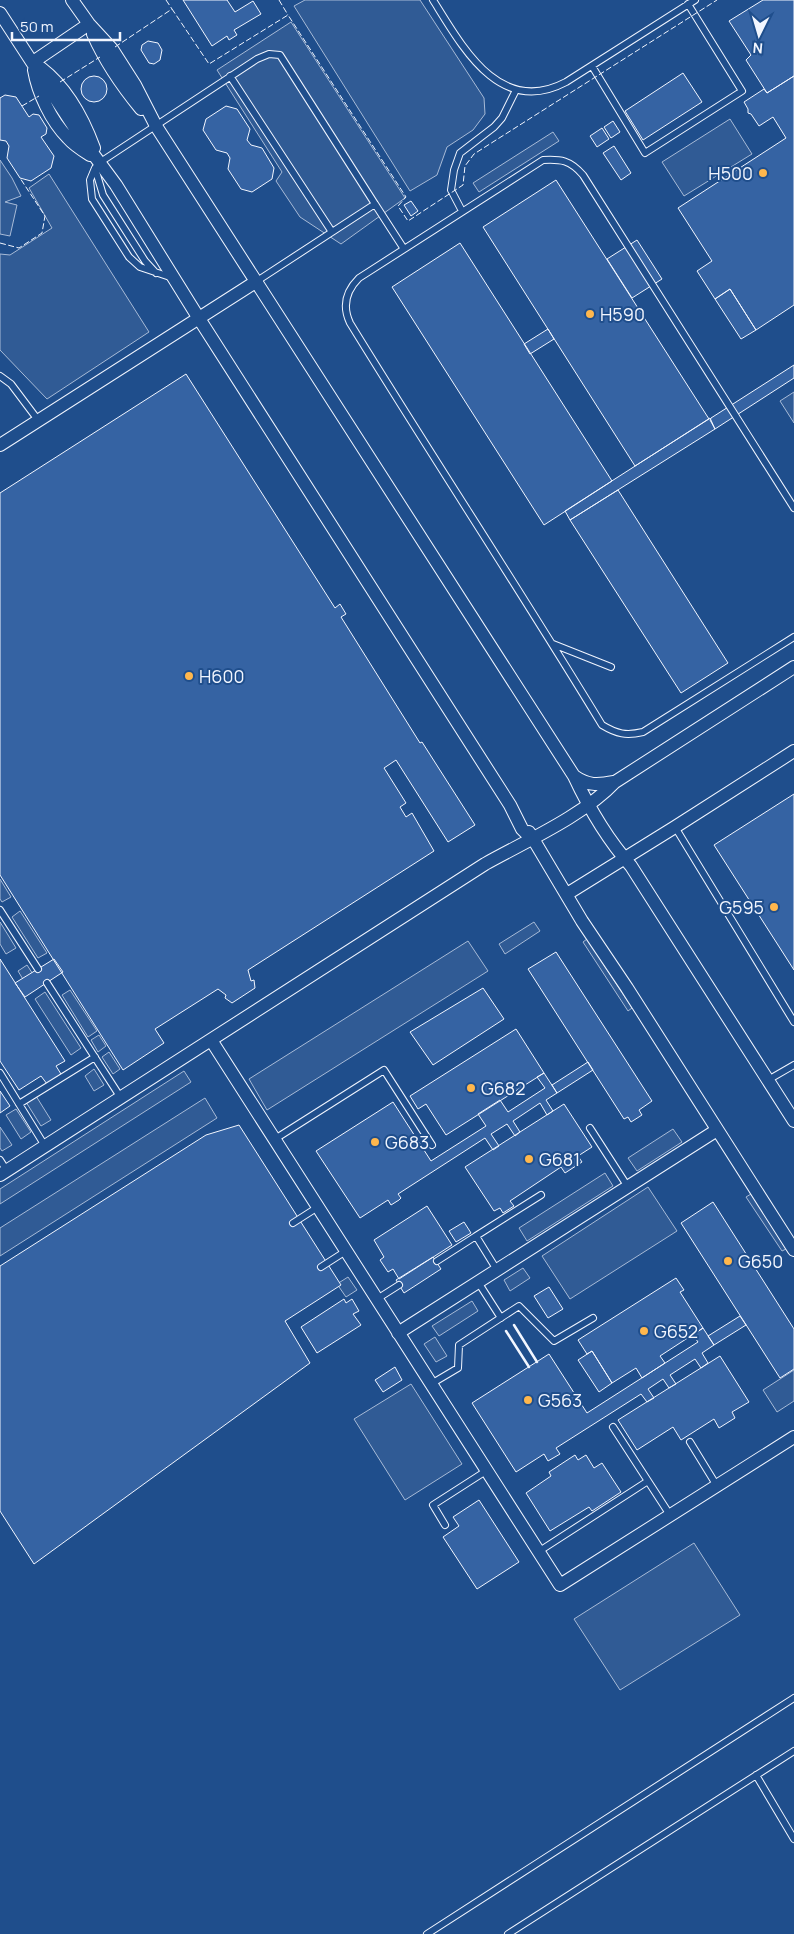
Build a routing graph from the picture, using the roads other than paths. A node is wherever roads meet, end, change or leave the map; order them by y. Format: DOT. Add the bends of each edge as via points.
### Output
graph roads {
  1 [pos="72,0"];
  2 [pos="434,0"];
  3 [pos="695,0"];
  4 [pos="688,4"];
  5 [pos="0,13"];
  6 [pos="89,24"];
  7 [pos="33,62"];
  8 [pos="592,66"];
  9 [pos="230,76"];
  10 [pos="516,90"];
  11 [pos="156,126"];
  12 [pos="97,165"];
  13 [pos="375,204"];
  14 [pos="462,212"];
  15 [pos="332,232"];
  16 [pos="404,248"];
  17 [pos="156,273"];
  18 [pos="174,278"];
  19 [pos="256,281"];
  20 [pos="198,318"];
  21 [pos="0,376"];
  22 [pos="38,420"];
  23 [pos="0,445"];
  24 [pos="794,508"];
  25 [pos="794,637"];
  26 [pos="552,644"];
  27 [pos="611,667"];
  28 [pos="794,667"];
  29 [pos="794,751"];
  30 [pos="574,776"];
  31 [pos="615,782"];
  32 [pos="588,804"];
  33 [pos="675,827"];
  34 [pos="532,839"];
  35 [pos="624,859"];
  36 [pos="567,894"];
  37 [pos="0,911"];
  38 [pos="38,969"];
  39 [pos="47,983"];
  40 [pos="794,1022"];
  41 [pos="211,1040"];
  42 [pos="95,1057"];
  43 [pos="794,1065"];
  44 [pos="0,1073"];
  45 [pos="768,1080"];
  46 [pos="121,1098"];
  47 [pos="19,1104"];
  48 [pos="794,1120"];
  49 [pos="590,1128"];
  50 [pos="717,1130"];
  51 [pos="275,1139"];
  52 [pos="432,1145"];
  53 [pos="46,1146"];
  54 [pos="2,1169"];
  55 [pos="628,1186"];
  56 [pos="541,1196"];
  57 [pos="318,1207"];
  58 [pos="293,1223"];
  59 [pos="476,1236"];
  60 [pos="794,1250"];
  61 [pos="346,1251"];
  62 [pos="437,1261"];
  63 [pos="321,1267"];
  64 [pos="497,1270"];
  65 [pos="478,1282"];
  66 [pos="399,1285"];
  67 [pos="377,1299"];
  68 [pos="501,1318"];
  69 [pos="593,1318"];
  70 [pos="398,1333"];
  71 [pos="431,1384"];
  72 [pos="613,1427"];
  73 [pos="794,1437"];
  74 [pos="690,1442"];
  75 [pos="486,1471"];
  76 [pos="648,1481"];
  77 [pos="717,1486"];
  78 [pos="670,1515"];
  79 [pos="445,1525"];
  80 [pos="538,1552"];
  81 [pos="794,1698"];
  82 [pos="794,1751"];
  83 [pos="756,1775"];
  84 [pos="794,1839"];
  85 [pos="427,1934"];
  86 [pos="508,1934"];
  1 -- 6 [label="street"];
  2 -- 10 [label="lane" via="479,66 491,78"];
  3 -- 4 [label="lane"];
  4 -- 8 [label="lane"];
  4 -- 8 [label="lane" via="742,91 645,153"];
  5 -- 7 [label="street"];
  6 -- 7 [label="street"];
  6 -- 11 [label="street" via="135,85"];
  7 -- 12 [label="street"];
  8 -- 10 [label="lane" via="547,91"];
  9 -- 11 [label="lane"];
  9 -- 13 [label="lane" via="257,59 269,54 280,55"];
  9 -- 15 [label="lane"];
  10 -- 14 [label="lane" via="502,118 460,153 451,190"];
  11 -- 12 [label="lane"];
  11 -- 19 [label="street"];
  12 -- 17 [label="lane" via="103,195"];
  12 -- 17 [label="lane" via="90,180 92,200 134,263"];
  12 -- 18 [label="street" via="116,185"];
  13 -- 15 [label="lane"];
  13 -- 16 [label="lane"];
  14 -- 16 [label="lane"];
  14 -- 24 [label="lane" via="542,160 561,160 575,166"];
  15 -- 19 [label="lane"];
  16 -- 26 [label="lane" via="353,284 346,299 347,316 429,452"];
  17 -- 18 [label="lane"];
  18 -- 20 [label="street"];
  19 -- 20 [label="street"];
  19 -- 30 [label="street"];
  20 -- 22 [label="street"];
  20 -- 34 [label="street"];
  21 -- 22 [label="lane" via="11,384"];
  22 -- 23 [label="street"];
  25 -- 26 [label="lane" via="652,728 626,735 602,725"];
  26 -- 27 [label="lane"];
  28 -- 31 [label="street"];
  29 -- 33 [label="street"];
  30 -- 31 [label="street" via="597,786"];
  30 -- 32 [label="street"];
  31 -- 32 [label="street"];
  32 -- 34 [label="street"];
  32 -- 35 [label="street"];
  33 -- 35 [label="street"];
  33 -- 40 [label="lane"];
  34 -- 36 [label="street"];
  34 -- 41 [label="street" via="485,864"];
  35 -- 36 [label="street"];
  35 -- 45 [label="street"];
  36 -- 50 [label="street"];
  37 -- 38 [label="lane"];
  39 -- 42 [label="lane"];
  41 -- 46 [label="street"];
  41 -- 51 [label="street"];
  42 -- 46 [label="lane"];
  42 -- 47 [label="lane"];
  43 -- 45 [label="lane"];
  44 -- 47 [label="lane"];
  45 -- 48 [label="street"];
  46 -- 53 [label="street"];
  47 -- 53 [label="lane"];
  49 -- 55 [label="lane"];
  50 -- 55 [label="street"];
  50 -- 60 [label="street"];
  51 -- 52 [label="lane" via="384,1070"];
  51 -- 57 [label="street"];
  53 -- 54 [label="street"];
  55 -- 64 [label="street"];
  56 -- 59 [label="lane"];
  57 -- 58 [label="lane"];
  57 -- 61 [label="street"];
  59 -- 62 [label="lane"];
  59 -- 64 [label="lane"];
  61 -- 63 [label="lane"];
  61 -- 67 [label="street"];
  64 -- 65 [label="street"];
  65 -- 68 [label="lane"];
  65 -- 70 [label="street"];
  66 -- 67 [label="lane"];
  67 -- 70 [label="street"];
  68 -- 69 [label="lane" via="519,1306 554,1341"];
  68 -- 71 [label="lane" via="459,1345 458,1368"];
  70 -- 71 [label="street"];
  71 -- 75 [label="street"];
  72 -- 76 [label="lane"];
  73 -- 77 [label="street"];
  74 -- 77 [label="lane"];
  75 -- 79 [label="lane" via="433,1505"];
  75 -- 80 [label="street"];
  76 -- 78 [label="lane"];
  76 -- 80 [label="lane"];
  77 -- 78 [label="street"];
  78 -- 80 [label="street" via="560,1585"];
  81 -- 85 [label="lane"];
  82 -- 83 [label="lane"];
  83 -- 84 [label="lane"];
  83 -- 86 [label="lane"];
}
